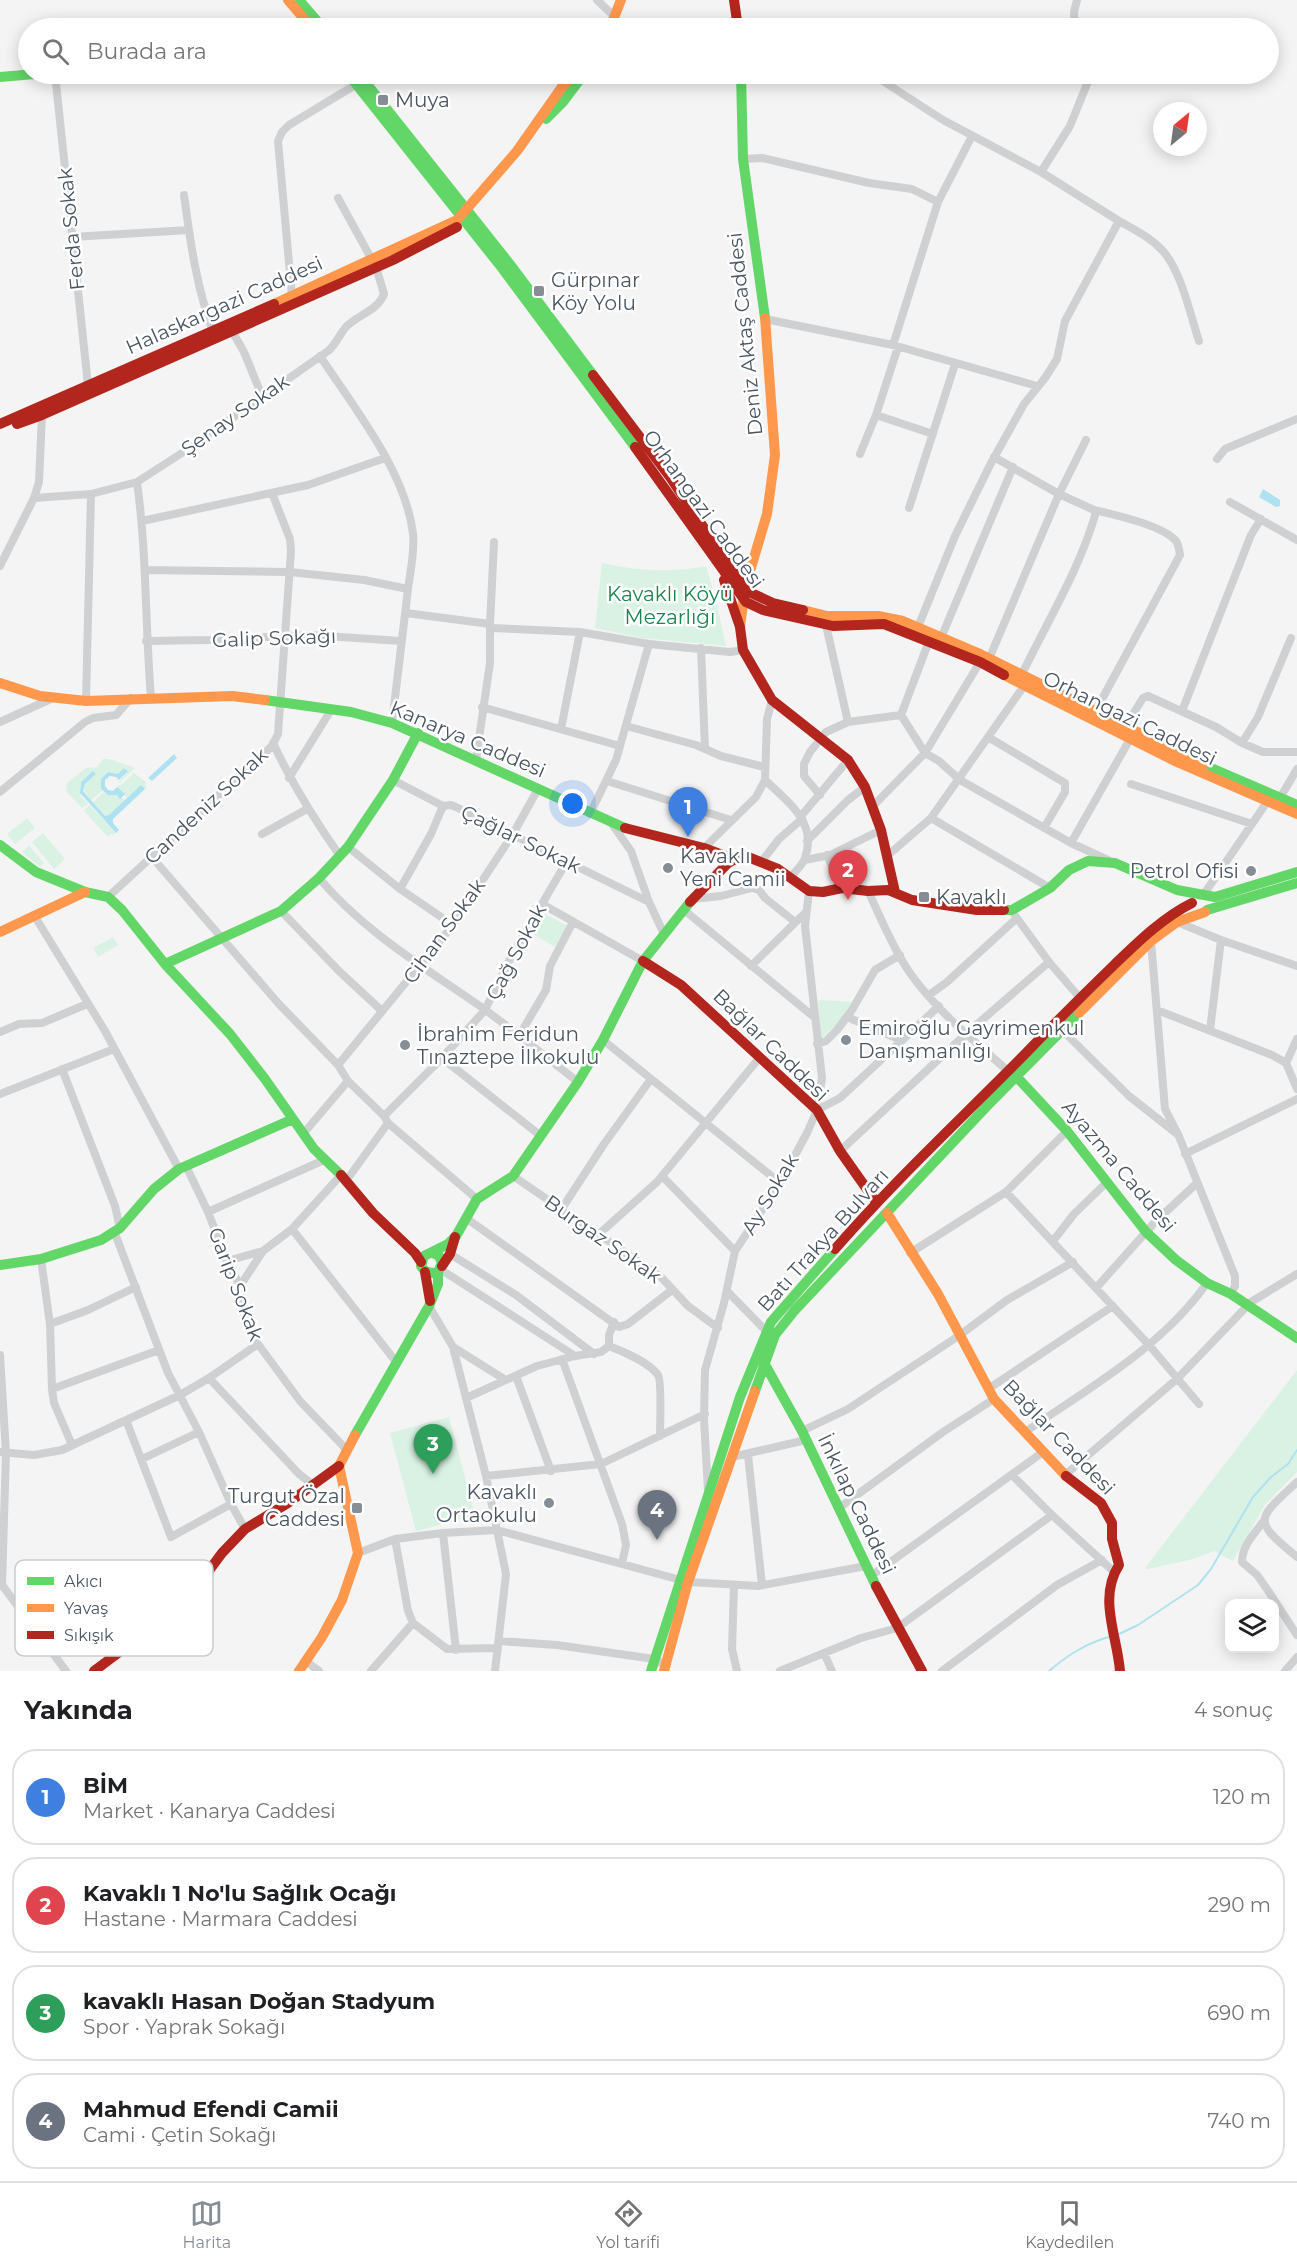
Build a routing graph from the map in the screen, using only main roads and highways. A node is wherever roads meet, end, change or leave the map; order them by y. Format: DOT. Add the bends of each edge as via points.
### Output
graph roads {
  1 [pos="289,0"];
  2 [pos="299,0"];
  3 [pos="621,0"];
  4 [pos="735,0"];
  5 [pos="300,18"];
  6 [pos="314,18"];
  7 [pos="615,18"];
  8 [pos="737,18"];
  9 [pos="18,75"];
  10 [pos="0,77"];
  11 [pos="364,84"];
  12 [pos="565,84"];
  13 [pos="576,84"];
  14 [pos="741,84"];
  15 [pos="528,136"];
  16 [pos="467,216"];
  17 [pos="292,300"];
  18 [pos="214,334"];
  19 [pos="0,424"];
  20 [pos="0,430"];
  21 [pos="670,486"];
  22 [pos="720,568"];
  23 [pos="744,594"];
  24 [pos="760,609"];
  25 [pos="740,627"];
  26 [pos="984,660"];
  27 [pos="1023,681"];
  28 [pos="0,683"];
  29 [pos="418,733"];
  30 [pos="1297,805"];
  31 [pos="1297,814"];
  32 [pos="0,845"];
  33 [pos="733,860"];
  34 [pos="1297,873"];
  35 [pos="1297,883"];
  36 [pos="895,891"];
  37 [pos="86,892"];
  38 [pos="1199,897"];
  39 [pos="1206,911"];
  40 [pos="0,932"];
  41 [pos="643,961"];
  42 [pos="165,964"];
  43 [pos="1013,1073"];
  44 [pos="293,1119"];
  45 [pos="876,1202"];
  46 [pos="887,1213"];
  47 [pos="456,1236"];
  48 [pos="424,1259"];
  49 [pos="0,1265"];
  50 [pos="440,1269"];
  51 [pos="429,1303"];
  52 [pos="770,1335"];
  53 [pos="1297,1338"];
  54 [pos="756,1355"];
  55 [pos="765,1364"];
  56 [pos="339,1466"];
  57 [pos="213,1565"];
  58 [pos="684,1581"];
  59 [pos="116,1656"];
  60 [pos="664,1668"];
  61 [pos="94,1671"];
  62 [pos="299,1671"];
  63 [pos="651,1671"];
  64 [pos="922,1671"];
  65 [pos="1120,1671"];
  1 -- 5 [label="main road"];
  2 -- 6 [label="main road"];
  3 -- 7 [label="main road"];
  4 -- 8 [label="main road"];
  9 -- 10 [label="main road"];
  11 -- 16 [label="main road, Orhangazi Caddesi"];
  12 -- 15 [label="main road"];
  13 -- 15 [label="main road"];
  14 -- 23 [label="main road, Deniz Aktaş Caddesi" via="743,159 765,319 775,469 767,514"];
  15 -- 16 [label="main road"];
  16 -- 17 [label="main road"];
  16 -- 21 [label="main road, Orhangazi Caddesi"];
  17 -- 18 [label="main road, Halaskargazi Caddesi"];
  17 -- 18 [label="main road" via="232,331"];
  18 -- 19 [label="main road, Halaskargazi Caddesi"];
  18 -- 20 [label="main road" via="42,416"];
  21 -- 22 [label="main road, Orhangazi Caddesi"];
  21 -- 23 [label="main road, Orhangazi Caddesi"];
  22 -- 23 [label="main road, Orhangazi Caddesi"];
  22 -- 25 [label="main road"];
  23 -- 24 [label="main road, Orhangazi Caddesi"];
  23 -- 25 [label="main road, Deniz Aktaş Caddesi"];
  23 -- 26 [label="main road, Orhangazi Caddesi" via="837,618 886,617 918,627"];
  24 -- 25 [label="main road" via="747,611"];
  24 -- 26 [label="main road, Orhangazi Caddesi" via="826,625 884,624"];
  25 -- 36 [label="main road" via="743,651 772,700 848,760 865,787 881,830"];
  26 -- 27 [label="main road, Orhangazi Caddesi"];
  27 -- 30 [label="main road, Orhangazi Caddesi"];
  27 -- 31 [label="main road, Orhangazi Caddesi" via="1130,739"];
  28 -- 29 [label="main road, Kanarya Caddesi" via="40,696 86,701 232,696 351,712"];
  29 -- 33 [label="main road, Kanarya Caddesi" via="611,823 704,848"];
  29 -- 42 [label="main road" via="393,780 348,847 319,878 281,910"];
  32 -- 37 [label="main road" via="36,872"];
  33 -- 36 [label="main road" via="743,855 762,861 809,891"];
  33 -- 41 [label="main road" via="693,899"];
  34 -- 38 [label="main road, Batı Trakya Bulvarı" via="1220,897"];
  35 -- 39 [label="main road, Batı Trakya Bulvarı"];
  36 -- 38 [label="main road" via="912,900 1014,914 1069,870 1088,861 1115,863"];
  37 -- 40 [label="main road"];
  37 -- 42 [label="main road" via="108,897"];
  38 -- 39 [label="main road" via="1211,902"];
  38 -- 39 [label="main road" via="1196,910"];
  38 -- 43 [label="main road, Batı Trakya Bulvarı" via="1138,942 1080,998"];
  39 -- 43 [label="main road, Batı Trakya Bulvarı" via="1177,922 1151,941"];
  41 -- 45 [label="main road, Bağlar Caddesi" via="681,985 817,1110"];
  41 -- 47 [label="main road" via="578,1083 513,1176 477,1199"];
  42 -- 44 [label="main road" via="230,1034"];
  43 -- 45 [label="main road, Batı Trakya Bulvarı"];
  43 -- 46 [label="main road, Batı Trakya Bulvarı"];
  43 -- 53 [label="main road, Ayazma Caddesi" via="1067,1131 1146,1232 1176,1260"];
  44 -- 48 [label="main road" via="373,1213"];
  44 -- 49 [label="main road" via="183,1167 101,1240 41,1259"];
  45 -- 46 [label="main road, Bağlar Caddesi" via="875,1214"];
  45 -- 52 [label="main road, Batı Trakya Bulvarı" via="771,1322"];
  46 -- 52 [label="main road, Batı Trakya Bulvarı"];
  46 -- 65 [label="main road, Bağlar Caddesi" via="938,1294 991,1394 1065,1475 1101,1503 1112,1523 1119,1565 1107,1590"];
  47 -- 48 [label="main road"];
  47 -- 50 [label="main road"];
  48 -- 50 [label="main road" via="431,1274"];
  48 -- 50 [label="main road" via="441,1259"];
  48 -- 51 [label="main road"];
  50 -- 51 [label="main road"];
  51 -- 56 [label="main road"];
  52 -- 54 [label="main road, Batı Trakya Bulvarı"];
  52 -- 55 [label="main road, Batı Trakya Bulvarı"];
  54 -- 55 [label="main road, İnkılap Caddesi"];
  54 -- 58 [label="main road, Batı Trakya Bulvarı"];
  55 -- 58 [label="main road, Batı Trakya Bulvarı"];
  55 -- 64 [label="main road, İnkılap Caddesi"];
  56 -- 57 [label="main road" via="246,1529"];
  56 -- 62 [label="main road" via="358,1553 342,1600"];
  58 -- 60 [label="main road, Batı Trakya Bulvarı"];
  58 -- 63 [label="main road, Batı Trakya Bulvarı"];
  59 -- 61 [label="main road"];
}
